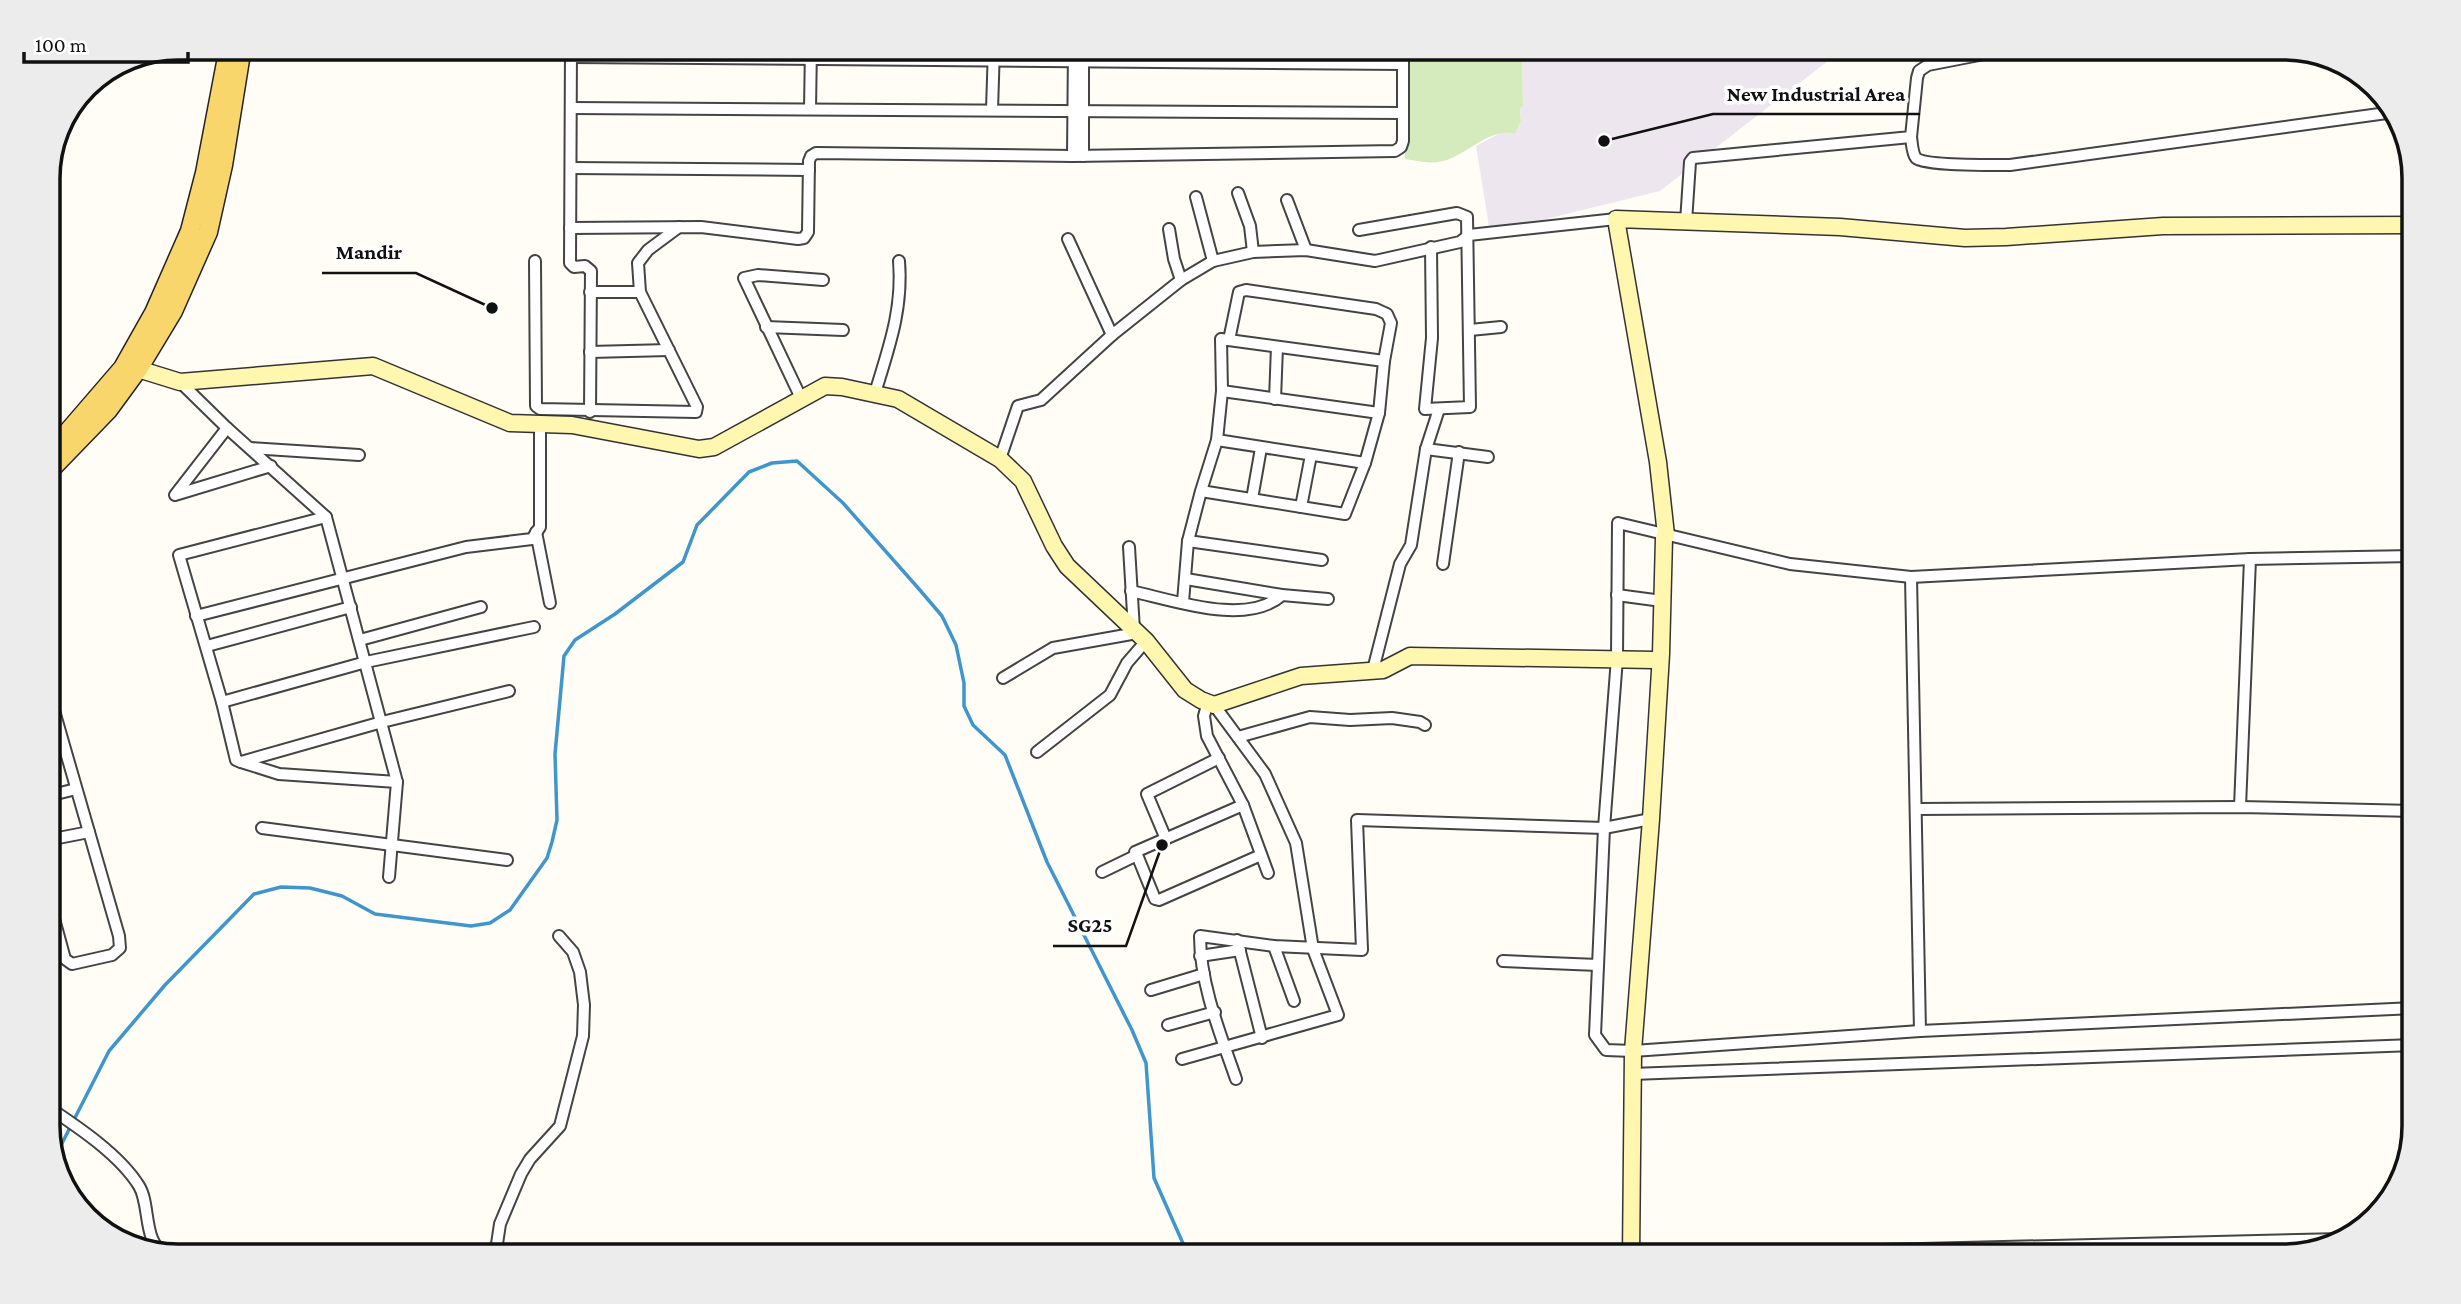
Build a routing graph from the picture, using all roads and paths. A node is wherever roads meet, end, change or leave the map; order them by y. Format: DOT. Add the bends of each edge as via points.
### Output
graph roads {
  1 [pos="227,60"];
  2 [pos="241,60"];
  3 [pos="571,60"];
  4 [pos="811,60"];
  5 [pos="971,60"];
  6 [pos="1403,60"];
  7 [pos="1954,60"];
  8 [pos="994,61"];
  9 [pos="1079,62"];
  10 [pos="1403,64"];
  11 [pos="571,108"];
  12 [pos="810,109"];
  13 [pos="992,110"];
  14 [pos="1078,111"];
  15 [pos="1402,113"];
  16 [pos="2383,114"];
  17 [pos="1910,137"];
  18 [pos="1078,156"];
  19 [pos="571,168"];
  20 [pos="809,170"];
  21 [pos="1238,193"];
  22 [pos="1196,197"];
  23 [pos="1287,200"];
  24 [pos="1616,219"];
  25 [pos="1686,222"];
  26 [pos="2401,225"];
  27 [pos="679,227"];
  28 [pos="570,228"];
  29 [pos="1168,229"];
  30 [pos="1359,230"];
  31 [pos="1469,235"];
  32 [pos="1068,239"];
  33 [pos="1431,247"];
  34 [pos="1306,250"];
  35 [pos="1253,252"];
  36 [pos="535,261"];
  37 [pos="899,261"];
  38 [pos="1213,261"];
  39 [pos="1181,279"];
  40 [pos="823,280"];
  41 [pos="590,292"];
  42 [pos="640,292"];
  43 [pos="766,327"];
  44 [pos="1501,327"];
  45 [pos="843,330"];
  46 [pos="1469,330"];
  47 [pos="1112,335"];
  48 [pos="1229,340"];
  49 [pos="1277,347"];
  50 [pos="669,350"];
  51 [pos="590,352"];
  52 [pos="1384,361"];
  53 [pos="131,369"];
  54 [pos="180,382"];
  55 [pos="1222,391"];
  56 [pos="875,393"];
  57 [pos="801,398"];
  58 [pos="1275,400"];
  59 [pos="1439,409"];
  60 [pos="590,412"];
  61 [pos="1379,413"];
  62 [pos="540,424"];
  63 [pos="226,428"];
  64 [pos="1217,440"];
  65 [pos="60,443"];
  66 [pos="250,448"];
  67 [pos="1261,448"];
  68 [pos="1426,449"];
  69 [pos="1459,452"];
  70 [pos="359,455"];
  71 [pos="1311,455"];
  72 [pos="1488,457"];
  73 [pos="1000,459"];
  74 [pos="60,460"];
  75 [pos="1365,463"];
  76 [pos="271,466"];
  77 [pos="1201,491"];
  78 [pos="1252,499"];
  79 [pos="1301,507"];
  80 [pos="326,517"];
  81 [pos="536,532"];
  82 [pos="1666,535"];
  83 [pos="1188,541"];
  84 [pos="1129,547"];
  85 [pos="2401,556"];
  86 [pos="2250,559"];
  87 [pos="1322,560"];
  88 [pos="1443,564"];
  89 [pos="1911,577"];
  90 [pos="343,579"];
  91 [pos="1186,579"];
  92 [pos="1132,591"];
  93 [pos="1282,595"];
  94 [pos="1617,595"];
  95 [pos="1328,599"];
  96 [pos="1662,601"];
  97 [pos="1183,602"];
  98 [pos="550,603"];
  99 [pos="351,607"];
  100 [pos="481,607"];
  101 [pos="196,616"];
  102 [pos="534,627"];
  103 [pos="1139,635"];
  104 [pos="360,640"];
  105 [pos="207,646"];
  106 [pos="1617,658"];
  107 [pos="1659,659"];
  108 [pos="366,662"];
  109 [pos="1373,670"];
  110 [pos="1003,678"];
  111 [pos="509,691"];
  112 [pos="222,702"];
  113 [pos="1211,704"];
  114 [pos="382,722"];
  115 [pos="1424,725"];
  116 [pos="60,733"];
  117 [pos="1238,737"];
  118 [pos="1037,752"];
  119 [pos="1219,758"];
  120 [pos="241,762"];
  121 [pos="397,782"];
  122 [pos="76,789"];
  123 [pos="60,793"];
  124 [pos="1243,805"];
  125 [pos="2240,807"];
  126 [pos="1917,809"];
  127 [pos="2402,811"];
  128 [pos="1651,819"];
  129 [pos="262,828"];
  130 [pos="1604,828"];
  131 [pos="89,832"];
  132 [pos="60,838"];
  133 [pos="1166,839"];
  134 [pos="392,847"];
  135 [pos="1137,855"];
  136 [pos="1261,855"];
  137 [pos="507,860"];
  138 [pos="1102,872"];
  139 [pos="1268,873"];
  140 [pos="389,877"];
  141 [pos="559,936"];
  142 [pos="60,940"];
  143 [pos="61,944"];
  144 [pos="1239,945"];
  145 [pos="1274,946"];
  146 [pos="1313,949"];
  147 [pos="1200,956"];
  148 [pos="1503,961"];
  149 [pos="1598,965"];
  150 [pos="1204,974"];
  151 [pos="1151,990"];
  152 [pos="1294,1001"];
  153 [pos="2402,1010"];
  154 [pos="1215,1012"];
  155 [pos="1168,1025"];
  156 [pos="1920,1031"];
  157 [pos="1262,1038"];
  158 [pos="2402,1045"];
  159 [pos="1225,1046"];
  160 [pos="1633,1051"];
  161 [pos="1182,1059"];
  162 [pos="1632,1074"];
  163 [pos="1236,1079"];
  164 [pos="60,1116"];
  165 [pos="2315,1240"];
  166 [pos="154,1241"];
  167 [pos="497,1244"];
  168 [pos="1631,1244"];
  169 [pos="2133,1244"];
  1 -- 53 [label="main road" via="190,231"];
  2 -- 53 [label="main road" via="208,232 173,311"];
  3 -- 11 [label="street"];
  4 -- 12 [label="street"];
  5 -- 8 [label="street"];
  6 -- 10 [label="street"];
  7 -- 17 [label="street" via="1920,71"];
  8 -- 9 [label="street"];
  8 -- 13 [label="street"];
  9 -- 10 [label="street"];
  9 -- 14 [label="street"];
  10 -- 15 [label="street"];
  11 -- 12 [label="street"];
  11 -- 19 [label="street"];
  12 -- 13 [label="street"];
  13 -- 14 [label="street"];
  14 -- 15 [label="street"];
  14 -- 18 [label="street"];
  15 -- 18 [label="street" via="1403,141 1395,151"];
  16 -- 17 [label="street" via="2010,165 1922,161 1914,153"];
  17 -- 25 [label="street" via="1693,158"];
  18 -- 20 [label="street" via="816,153"];
  19 -- 20 [label="street"];
  19 -- 28 [label="street"];
  20 -- 27 [label="street" via="808,232 804,238"];
  21 -- 35 [label="street"];
  22 -- 38 [label="street"];
  23 -- 34 [label="street"];
  24 -- 25 [label="street"];
  24 -- 31 [label="street"];
  24 -- 82 [label="street" via="1658,462"];
  25 -- 26 [label="street" via="1840,227 1965,238 2163,226"];
  27 -- 28 [label="street"];
  27 -- 42 [label="street" via="638,263"];
  28 -- 41 [label="street" via="571,266 589,268"];
  29 -- 39 [label="street"];
  30 -- 31 [label="street" via="1457,213 1467,217"];
  31 -- 33 [label="street" via="1460,242"];
  31 -- 46 [label="street"];
  32 -- 47 [label="street"];
  33 -- 34 [label="street" via="1375,261"];
  33 -- 59 [label="street" via="1432,338 1425,409"];
  34 -- 35 [label="street"];
  35 -- 38 [label="street"];
  36 -- 60 [label="street" via="536,406"];
  37 -- 56 [label="street" via="897,318"];
  38 -- 39 [label="street"];
  39 -- 47 [label="street"];
  40 -- 43 [label="street" via="744,278"];
  41 -- 42 [label="street"];
  41 -- 51 [label="street"];
  42 -- 50 [label="street"];
  43 -- 45 [label="street"];
  43 -- 57 [label="street"];
  44 -- 46 [label="street"];
  46 -- 59 [label="street" via="1470,407"];
  47 -- 73 [label="street" via="1041,400 1018,406"];
  48 -- 49 [label="street"];
  48 -- 52 [label="street" via="1236,300 1239,292 1246,290 1387,314 1391,323"];
  48 -- 55 [label="street" via="1221,339"];
  49 -- 52 [label="street"];
  49 -- 58 [label="street"];
  50 -- 51 [label="street"];
  50 -- 60 [label="street" via="696,412"];
  51 -- 60 [label="street"];
  52 -- 61 [label="street"];
  53 -- 54 [label="street"];
  53 -- 65 [label="main road"];
  53 -- 74 [label="main road" via="108,410"];
  54 -- 62 [label="street" via="373,366 510,423"];
  54 -- 63 [label="street"];
  55 -- 58 [label="street"];
  55 -- 64 [label="street"];
  56 -- 57 [label="street" via="825,386"];
  56 -- 73 [label="street" via="898,399"];
  57 -- 62 [label="street" via="714,447 699,449 572,425"];
  58 -- 61 [label="street"];
  59 -- 68 [label="street"];
  61 -- 75 [label="street"];
  62 -- 81 [label="street" via="540,527"];
  63 -- 66 [label="street"];
  63 -- 76 [label="street" via="175,495"];
  64 -- 67 [label="street"];
  64 -- 77 [label="street"];
  66 -- 70 [label="street"];
  66 -- 76 [label="street"];
  67 -- 71 [label="street"];
  67 -- 78 [label="street"];
  68 -- 69 [label="street"];
  68 -- 109 [label="street" via="1411,545 1400,564"];
  69 -- 72 [label="street"];
  69 -- 88 [label="street"];
  71 -- 75 [label="street"];
  71 -- 79 [label="street"];
  73 -- 103 [label="street" via="1023,481 1067,566"];
  75 -- 79 [label="street" via="1345,514"];
  76 -- 80 [label="street"];
  77 -- 78 [label="street"];
  77 -- 83 [label="street"];
  78 -- 79 [label="street"];
  80 -- 90 [label="street"];
  80 -- 101 [label="street" via="179,555"];
  81 -- 90 [label="street" via="532,539 466,547"];
  81 -- 98 [label="street"];
  82 -- 89 [label="street" via="1790,564"];
  82 -- 94 [label="street" via="1618,523"];
  82 -- 96 [label="street"];
  83 -- 87 [label="street"];
  83 -- 91 [label="street"];
  84 -- 92 [label="street"];
  85 -- 86 [label="street"];
  86 -- 89 [label="street"];
  86 -- 125 [label="street"];
  89 -- 126 [label="street"];
  90 -- 99 [label="street"];
  90 -- 101 [label="street"];
  91 -- 93 [label="street"];
  91 -- 97 [label="street"];
  92 -- 97 [label="street"];
  92 -- 103 [label="street"];
  93 -- 95 [label="street"];
  93 -- 97 [label="street" via="1273,603 1233,612"];
  94 -- 96 [label="street"];
  94 -- 106 [label="street"];
  96 -- 107 [label="street"];
  99 -- 104 [label="street"];
  99 -- 105 [label="street"];
  100 -- 104 [label="street"];
  101 -- 105 [label="street"];
  102 -- 108 [label="street"];
  103 -- 110 [label="street" via="1053,648"];
  103 -- 113 [label="street" via="1185,690"];
  103 -- 118 [label="street" via="1110,695"];
  104 -- 108 [label="street"];
  105 -- 112 [label="street"];
  106 -- 107 [label="street"];
  106 -- 109 [label="street" via="1410,656 1383,670"];
  106 -- 130 [label="street"];
  107 -- 128 [label="street"];
  108 -- 112 [label="street"];
  108 -- 114 [label="street"];
  109 -- 113 [label="street" via="1301,676"];
  111 -- 114 [label="street"];
  112 -- 120 [label="street" via="236,760"];
  113 -- 117 [label="street"];
  113 -- 119 [label="street" via="1204,716 1207,736"];
  114 -- 120 [label="street"];
  114 -- 121 [label="street"];
  115 -- 117 [label="street" via="1392,718 1310,717"];
  116 -- 122 [label="street"];
  117 -- 146 [label="street" via="1265,775 1296,843"];
  119 -- 124 [label="street"];
  119 -- 133 [label="street" via="1147,794"];
  120 -- 121 [label="street" via="279,774"];
  121 -- 134 [label="street"];
  122 -- 123 [label="street"];
  122 -- 131 [label="street"];
  124 -- 133 [label="street"];
  124 -- 136 [label="street"];
  125 -- 126 [label="street"];
  125 -- 127 [label="street"];
  126 -- 156 [label="street"];
  128 -- 130 [label="street"];
  128 -- 160 [label="street"];
  129 -- 134 [label="street"];
  130 -- 146 [label="street" via="1357,820 1362,950"];
  130 -- 149 [label="street"];
  131 -- 132 [label="street"];
  131 -- 143 [label="street" via="120,948 112,955 72,964 65,959"];
  133 -- 135 [label="street" via="1135,852"];
  134 -- 137 [label="street"];
  134 -- 140 [label="street"];
  135 -- 136 [label="street" via="1159,900"];
  135 -- 138 [label="street"];
  136 -- 139 [label="street"];
  141 -- 167 [label="street" via="573,953 580,972 583,1036 560,1126 521,1174 500,1224"];
  142 -- 143 [label="street"];
  144 -- 145 [label="street"];
  144 -- 147 [label="street"];
  144 -- 147 [label="street" via="1200,936"];
  144 -- 157 [label="street"];
  145 -- 146 [label="street"];
  145 -- 152 [label="street"];
  146 -- 157 [label="street" via="1338,1015"];
  147 -- 150 [label="street"];
  148 -- 149 [label="street"];
  149 -- 160 [label="street" via="1595,1035 1606,1050"];
  150 -- 151 [label="street"];
  150 -- 154 [label="street"];
  153 -- 156 [label="street"];
  154 -- 155 [label="street"];
  154 -- 159 [label="street"];
  156 -- 160 [label="street"];
  157 -- 159 [label="street"];
  158 -- 162 [label="street"];
  159 -- 161 [label="street"];
  159 -- 163 [label="street"];
  160 -- 162 [label="street"];
  162 -- 168 [label="street"];
  164 -- 166 [label="street" via="121,1163 141,1188"];
  165 -- 169 [label="street"];
}
